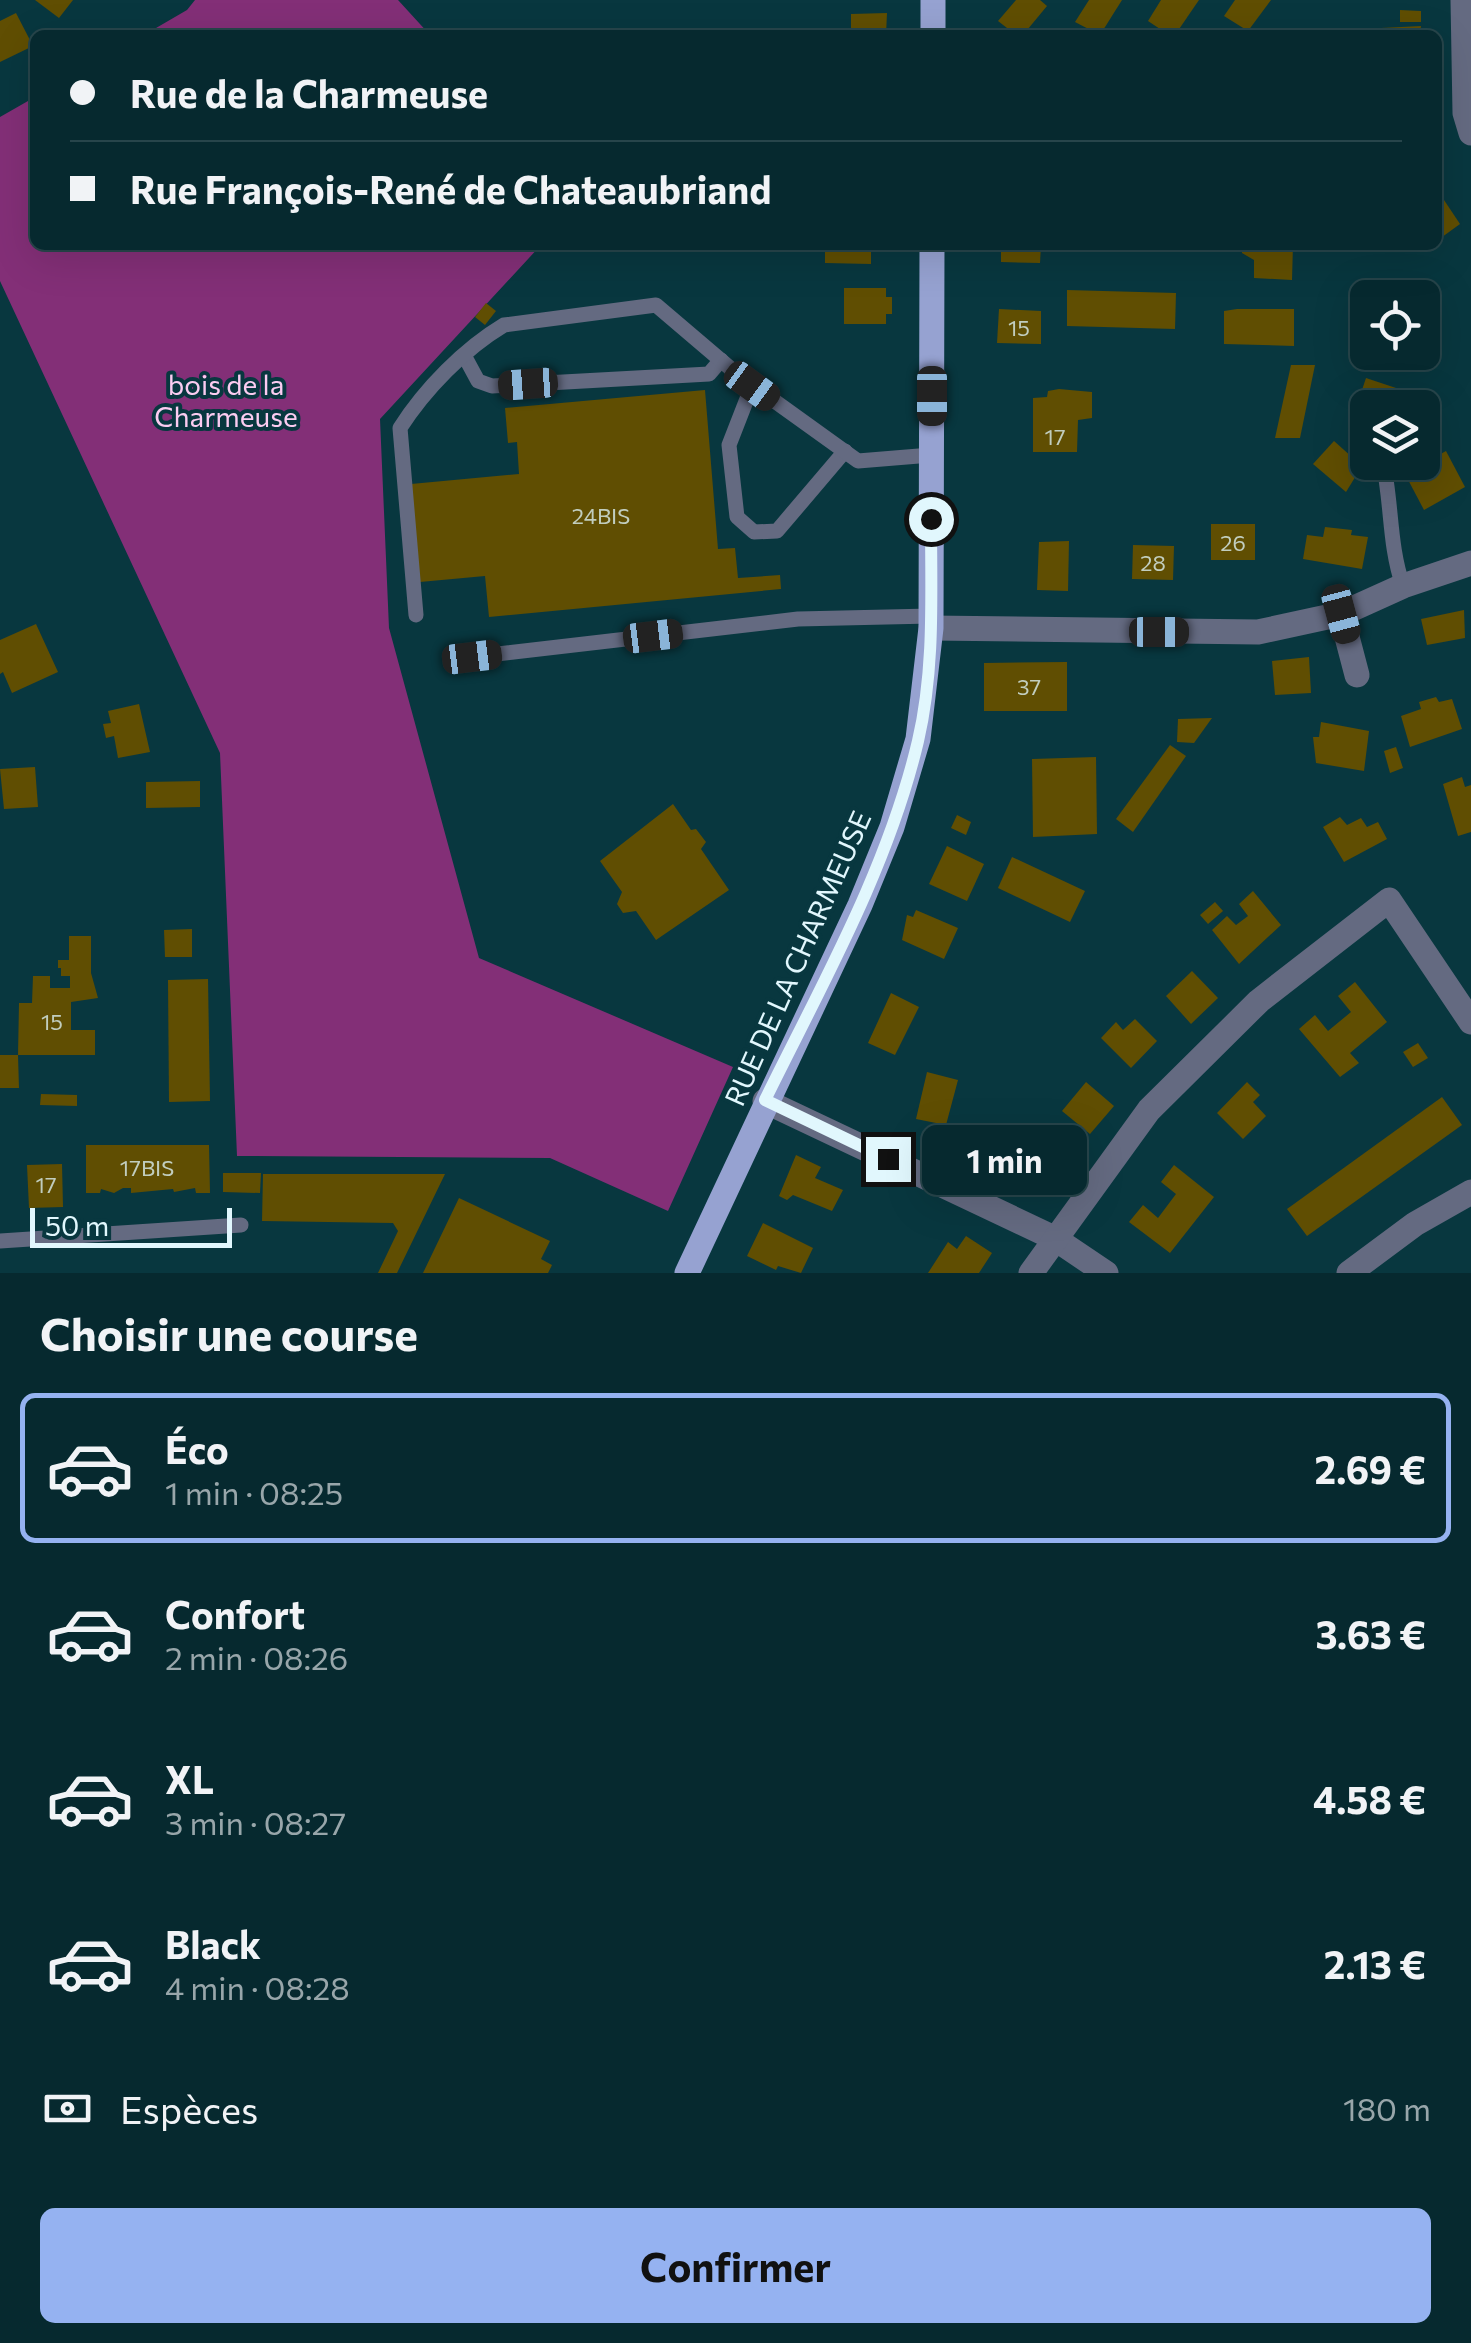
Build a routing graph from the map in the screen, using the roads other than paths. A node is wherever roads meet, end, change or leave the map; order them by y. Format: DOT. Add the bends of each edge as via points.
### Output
graph roads {
  1 [pos="934,0"];
  2 [pos="1463,0"];
  3 [pos="933,30"];
  4 [pos="1471,133"];
  5 [pos="932,250"];
  6 [pos="465,356"];
  7 [pos="721,360"];
  8 [pos="752,386"];
  9 [pos="845,451"];
  10 [pos="931,455"];
  11 [pos="1387,480"];
  12 [pos="1471,563"];
  13 [pos="1403,586"];
  14 [pos="416,614"];
  15 [pos="1341,614"];
  16 [pos="931,622"];
  17 [pos="472,657"];
  18 [pos="1356,675"];
  19 [pos="1471,1022"];
  20 [pos="765,1100"];
  21 [pos="1471,1192"];
  22 [pos="241,1225"];
  23 [pos="1054,1238"];
  24 [pos="0,1241"];
  25 [pos="686,1273"];
  26 [pos="1031,1273"];
  27 [pos="1106,1273"];
  28 [pos="1349,1273"];
  1 -- 3 [label="main road"];
  2 -- 4 [label="street"];
  5 -- 10 [label="main road, RUE DE LA CHARMEUSE"];
  6 -- 7 [label="lane" via="478,381 492,386 708,374"];
  6 -- 7 [label="lane" via="504,326 656,304"];
  6 -- 14 [label="lane" via="400,428"];
  7 -- 8 [label="lane"];
  8 -- 9 [label="lane"];
  8 -- 9 [label="lane" via="729,445 738,517 754,532 776,531"];
  9 -- 10 [label="lane" via="858,461"];
  10 -- 16 [label="main road, RUE DE LA CHARMEUSE"];
  11 -- 13 [label="lane" via="1393,558"];
  12 -- 13 [label="street"];
  13 -- 15 [label="street"];
  15 -- 16 [label="street" via="1258,632"];
  15 -- 18 [label="street"];
  16 -- 17 [label="lane" via="798,619"];
  16 -- 20 [label="main road, RUE DE LA CHARMEUSE" via="918,739 892,827"];
  19 -- 23 [label="street" via="1390,900 1259,1002 1149,1110"];
  20 -- 23 [label="street"];
  20 -- 25 [label="main road, RUE DE LA CHARMEUSE"];
  21 -- 28 [label="street"];
  22 -- 24 [label="lane"];
  23 -- 26 [label="street"];
  23 -- 27 [label="street"];
}
